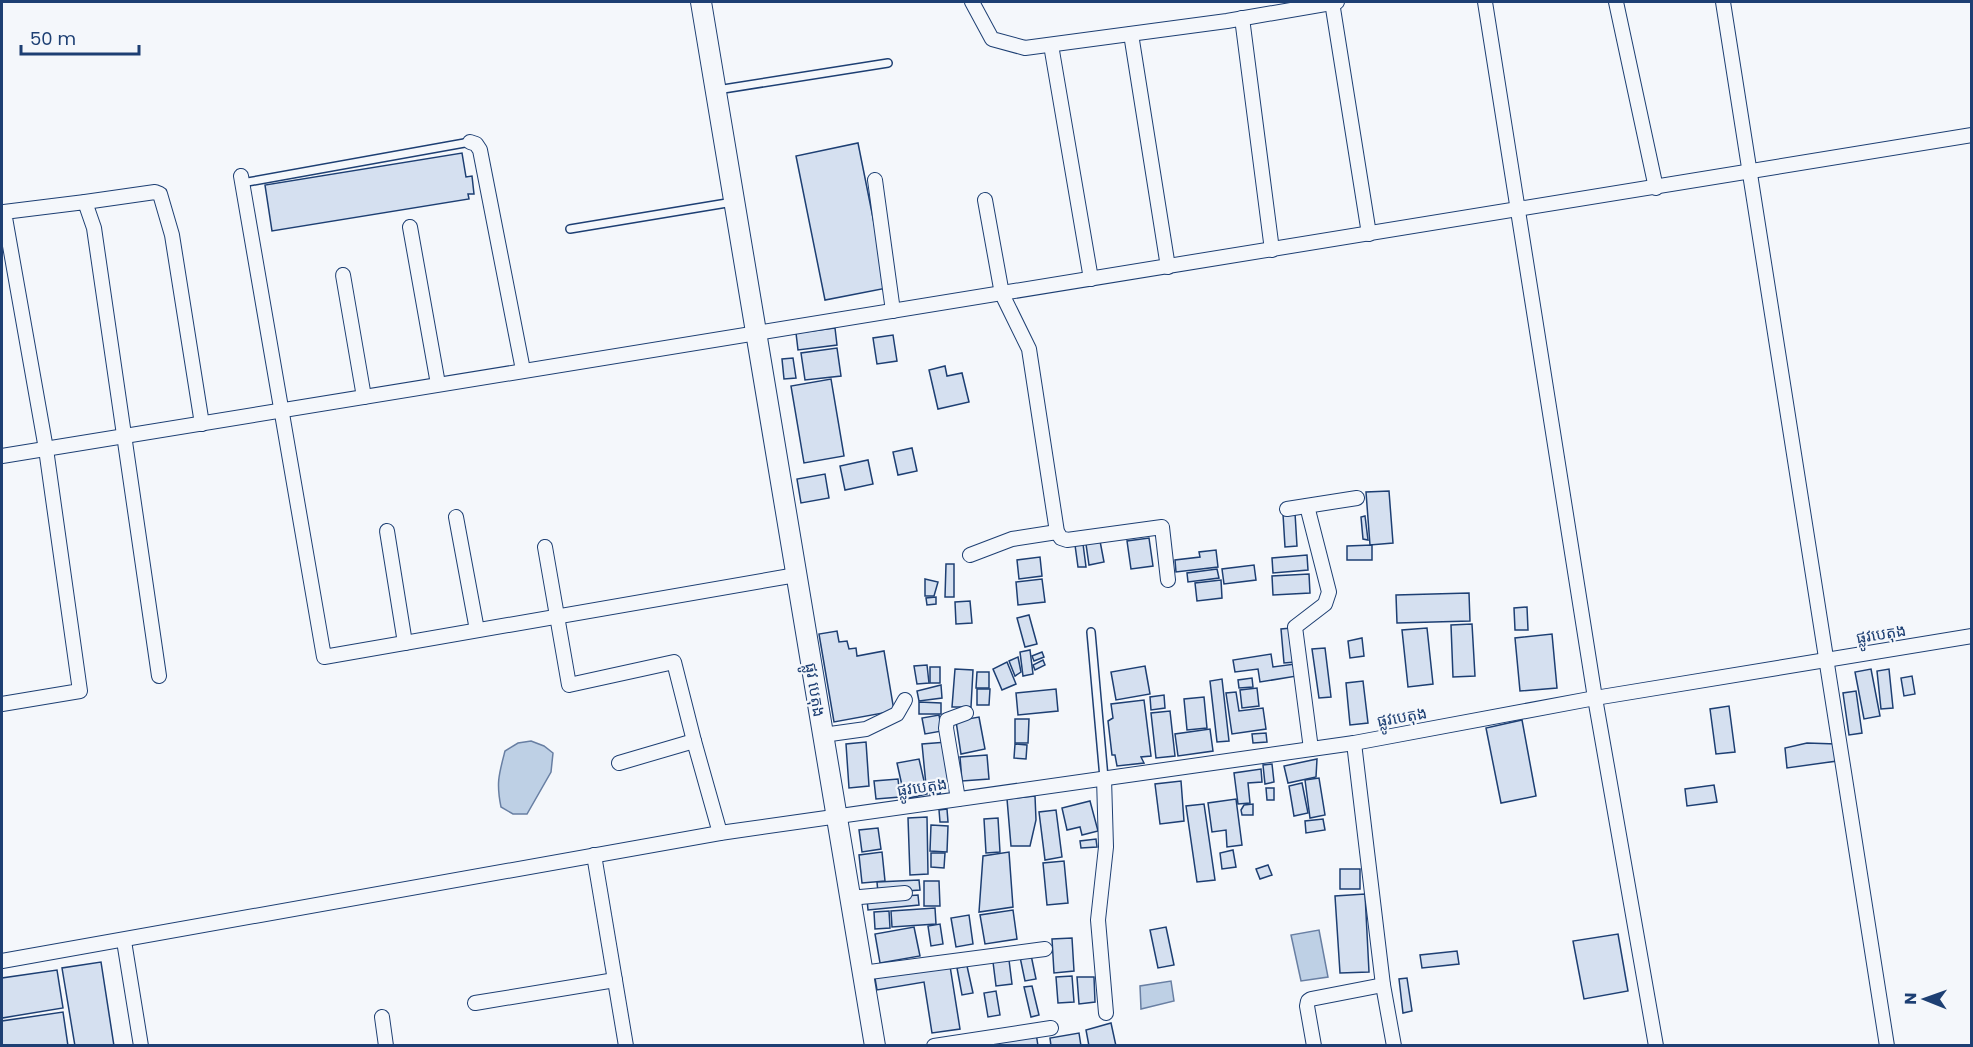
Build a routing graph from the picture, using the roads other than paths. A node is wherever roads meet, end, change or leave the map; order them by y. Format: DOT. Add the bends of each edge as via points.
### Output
graph roads {
  1 [pos="701,2"];
  2 [pos="972,2"];
  3 [pos="1334,2"];
  4 [pos="1485,2"];
  5 [pos="1616,2"];
  6 [pos="1722,2"];
  7 [pos="1242,18"];
  8 [pos="1131,34"];
  9 [pos="1051,45"];
  10 [pos="888,63"];
  11 [pos="714,90"];
  12 [pos="1971,135"];
  13 [pos="470,142"];
  14 [pos="1750,172"];
  15 [pos="242,180"];
  16 [pos="875,180"];
  17 [pos="1656,188"];
  18 [pos="985,200"];
  19 [pos="85,202"];
  20 [pos="733,202"];
  21 [pos="2,207"];
  22 [pos="1519,210"];
  23 [pos="410,227"];
  24 [pos="570,229"];
  25 [pos="1369,234"];
  26 [pos="1272,250"];
  27 [pos="1168,267"];
  28 [pos="343,274"];
  29 [pos="1090,279"];
  30 [pos="1002,294"];
  31 [pos="893,311"];
  32 [pos="756,334"];
  33 [pos="523,370"];
  34 [pos="438,384"];
  35 [pos="364,397"];
  36 [pos="281,411"];
  37 [pos="202,424"];
  38 [pos="123,436"];
  39 [pos="46,449"];
  40 [pos="2,456"];
  41 [pos="1357,498"];
  42 [pos="1307,506"];
  43 [pos="1287,509"];
  44 [pos="456,517"];
  45 [pos="387,531"];
  46 [pos="1057,532"];
  47 [pos="546,547"];
  48 [pos="970,555"];
  49 [pos="796,575"];
  50 [pos="1168,580"];
  51 [pos="557,617"];
  52 [pos="477,630"];
  53 [pos="1091,632"];
  54 [pos="1971,636"];
  55 [pos="405,643"];
  56 [pos="1827,660"];
  57 [pos="159,676"];
  58 [pos="1595,698"];
  59 [pos="905,700"];
  60 [pos="2,704"];
  61 [pos="966,713"];
  62 [pos="823,735"];
  63 [pos="694,741"];
  64 [pos="1354,743"];
  65 [pos="1311,749"];
  66 [pos="619,763"];
  67 [pos="1104,778"];
  68 [pos="958,799"];
  69 [pos="836,817"];
  70 [pos="720,833"];
  71 [pos="594,855"];
  72 [pos="905,893"];
  73 [pos="849,898"];
  74 [pos="124,941"];
  75 [pos="1046,949"];
  76 [pos="2,961"];
  77 [pos="862,973"];
  78 [pos="615,980"];
  79 [pos="1383,985"];
  80 [pos="475,1003"];
  81 [pos="1106,1012"];
  82 [pos="382,1017"];
  83 [pos="1051,1028"];
  84 [pos="141,1046"];
  85 [pos="386,1046"];
  86 [pos="626,1046"];
  87 [pos="875,1046"];
  88 [pos="934,1046"];
  89 [pos="1314,1046"];
  90 [pos="1394,1046"];
  91 [pos="1656,1046"];
  92 [pos="1887,1046"];
  1 -- 11 [label="street, ផ្លូវ បេតុង"];
  2 -- 9 [label="street" via="992,39 1025,48"];
  3 -- 7 [label="street"];
  3 -- 25 [label="street"];
  4 -- 22 [label="street"];
  5 -- 17 [label="street"];
  6 -- 14 [label="street"];
  7 -- 8 [label="street"];
  7 -- 26 [label="street"];
  8 -- 9 [label="street"];
  8 -- 27 [label="street"];
  9 -- 29 [label="street"];
  10 -- 11 [label="lane"];
  11 -- 20 [label="street, ផ្លូវ បេតុង"];
  12 -- 14 [label="street"];
  13 -- 15 [label="lane"];
  13 -- 33 [label="street" via="480,150"];
  14 -- 17 [label="street"];
  14 -- 56 [label="street"];
  15 -- 36 [label="street"];
  16 -- 31 [label="street"];
  17 -- 22 [label="street"];
  18 -- 30 [label="street"];
  19 -- 21 [label="street"];
  19 -- 37 [label="street" via="160,194 172,234"];
  19 -- 38 [label="street" via="94,228"];
  20 -- 24 [label="lane"];
  20 -- 32 [label="street, ផ្លូវ បេតុង"];
  21 -- 39 [label="street"];
  22 -- 25 [label="street"];
  22 -- 58 [label="street"];
  23 -- 34 [label="street"];
  25 -- 26 [label="street"];
  26 -- 27 [label="street"];
  27 -- 29 [label="street"];
  28 -- 35 [label="street"];
  29 -- 30 [label="street"];
  30 -- 31 [label="street"];
  30 -- 46 [label="street" via="1029,349"];
  31 -- 32 [label="street"];
  32 -- 33 [label="street"];
  32 -- 49 [label="street, ផ្លូវ បេតុង"];
  33 -- 34 [label="street"];
  34 -- 35 [label="street"];
  35 -- 36 [label="street"];
  36 -- 37 [label="street"];
  36 -- 55 [label="street" via="324,657"];
  37 -- 38 [label="street"];
  38 -- 39 [label="street"];
  38 -- 57 [label="street"];
  39 -- 40 [label="street"];
  39 -- 60 [label="street" via="80,691"];
  41 -- 42 [label="street"];
  42 -- 43 [label="street"];
  42 -- 65 [label="street" via="1329,592 1324,604 1295,627"];
  44 -- 52 [label="street"];
  45 -- 55 [label="street"];
  46 -- 48 [label="street" via="1012,539"];
  46 -- 50 [label="street" via="1067,540 1162,527"];
  47 -- 51 [label="street"];
  49 -- 51 [label="street"];
  49 -- 62 [label="street, ផ្លូវ បេតុង"];
  51 -- 52 [label="street"];
  51 -- 63 [label="street" via="569,685 674,662"];
  52 -- 55 [label="street"];
  53 -- 67 [label="lane"];
  54 -- 56 [label="street, ផ្លូវបេតុង"];
  56 -- 58 [label="street, ផ្លូវបេតុង"];
  56 -- 92 [label="street"];
  58 -- 64 [label="street, ផ្លូវបេតុង"];
  58 -- 91 [label="street"];
  59 -- 62 [label="street" via="897,714 866,729"];
  61 -- 68 [label="street" via="948,720 946,728"];
  62 -- 69 [label="street, ផ្លូវ បេតុង"];
  63 -- 66 [label="street"];
  63 -- 70 [label="street"];
  64 -- 65 [label="street, ផ្លូវបេតុង"];
  64 -- 79 [label="street"];
  65 -- 67 [label="street, ផ្លូវបេតុង"];
  67 -- 68 [label="street, ផ្លូវបេតុង"];
  67 -- 81 [label="street" via="1106,848 1098,920"];
  68 -- 69 [label="street, ផ្លូវបេតុង"];
  69 -- 70 [label="street, ផ្លូវបេតុង"];
  69 -- 73 [label="street, ផ្លូវ បេតុង"];
  70 -- 71 [label="street, ផ្លូវបេតុង"];
  71 -- 74 [label="street, ផ្លូវបេតុង"];
  71 -- 78 [label="street"];
  72 -- 73 [label="street"];
  73 -- 77 [label="street, ផ្លូវ បេតុង"];
  74 -- 76 [label="street, ផ្លូវបេតុង"];
  74 -- 84 [label="street"];
  75 -- 77 [label="street"];
  77 -- 87 [label="street, ផ្លូវ បេតុង"];
  78 -- 80 [label="street"];
  78 -- 86 [label="street"];
  79 -- 89 [label="street" via="1308,1001"];
  79 -- 90 [label="street"];
  82 -- 85 [label="street"];
  83 -- 88 [label="street"];
}
